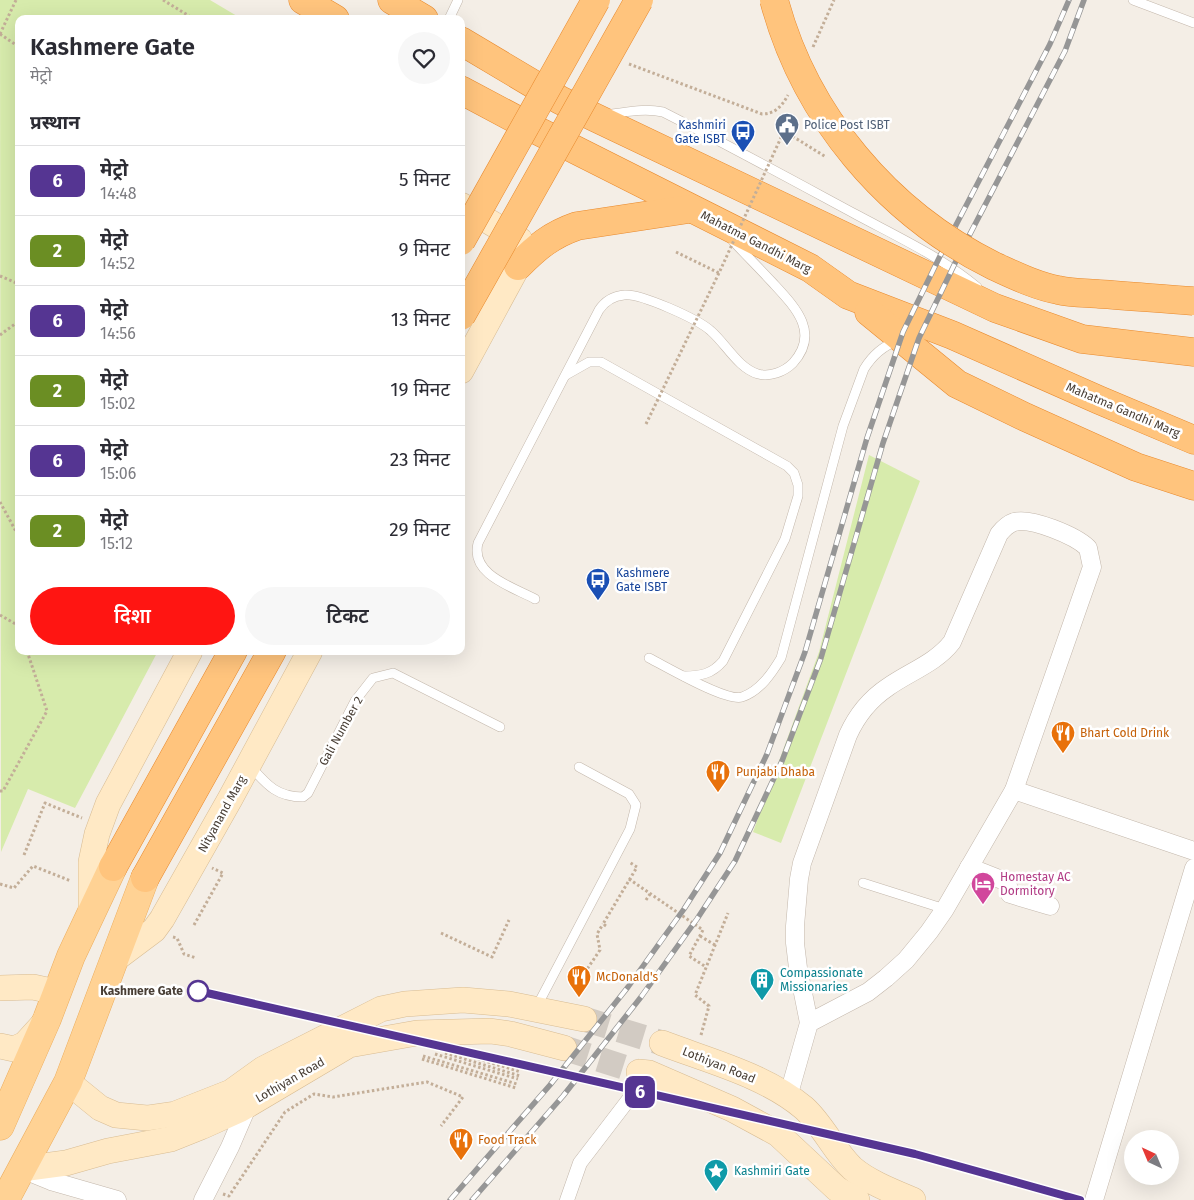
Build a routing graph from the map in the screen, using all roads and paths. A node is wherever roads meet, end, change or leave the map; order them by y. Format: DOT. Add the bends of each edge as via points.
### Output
graph roads {
  1 [pos="16,0"];
  2 [pos="163,0"];
  3 [pos="303,0"];
  4 [pos="392,0"];
  5 [pos="458,0"];
  6 [pos="596,0"];
  7 [pos="639,0"];
  8 [pos="774,0"];
  9 [pos="834,0"];
  10 [pos="1133,0"];
  11 [pos="187,15"];
  12 [pos="328,15"];
  13 [pos="417,15"];
  14 [pos="451,15"];
  15 [pos="1194,23"];
  16 [pos="0,34"];
  17 [pos="465,43"];
  18 [pos="15,44"];
  19 [pos="811,53"];
  20 [pos="629,64"];
  21 [pos="465,92"];
  22 [pos="789,94"];
  23 [pos="826,157"];
  24 [pos="465,207"];
  25 [pos="700,213"];
  26 [pos="465,234"];
  27 [pos="676,252"];
  28 [pos="518,266"];
  29 [pos="719,273"];
  30 [pos="0,276"];
  31 [pos="15,282"];
  32 [pos="848,295"];
  33 [pos="1194,301"];
  34 [pos="465,309"];
  35 [pos="15,324"];
  36 [pos="0,335"];
  37 [pos="904,340"];
  38 [pos="1194,352"];
  39 [pos="465,364"];
  40 [pos="564,376"];
  41 [pos="646,424"];
  42 [pos="1194,440"];
  43 [pos="1194,486"];
  44 [pos="0,502"];
  45 [pos="15,530"];
  46 [pos="535,599"];
  47 [pos="0,616"];
  48 [pos="15,623"];
  49 [pos="28,655"];
  50 [pos="188,655"];
  51 [pos="231,655"];
  52 [pos="270,655"];
  53 [pos="308,655"];
  54 [pos="649,658"];
  55 [pos="684,676"];
  56 [pos="500,727"];
  57 [pos="249,765"];
  58 [pos="579,768"];
  59 [pos="1014,790"];
  60 [pos="0,792"];
  61 [pos="100,825"];
  62 [pos="1194,851"];
  63 [pos="24,855"];
  64 [pos="629,862"];
  65 [pos="112,867"];
  66 [pos="970,867"];
  67 [pos="1194,868"];
  68 [pos="145,878"];
  69 [pos="629,879"];
  70 [pos="863,883"];
  71 [pos="0,884"];
  72 [pos="216,884"];
  73 [pos="650,894"];
  74 [pos="646,900"];
  75 [pos="91,901"];
  76 [pos="1050,906"];
  77 [pos="945,909"];
  78 [pos="728,913"];
  79 [pos="509,920"];
  80 [pos="194,925"];
  81 [pos="154,930"];
  82 [pos="441,932"];
  83 [pos="700,936"];
  84 [pos="715,945"];
  85 [pos="196,958"];
  86 [pos="114,960"];
  87 [pos="706,967"];
  88 [pos="579,981"];
  89 [pos="0,988"];
  90 [pos="56,992"];
  91 [pos="535,1010"];
  92 [pos="584,1019"];
  93 [pos="47,1020"];
  94 [pos="809,1022"];
  95 [pos="662,1042"];
  96 [pos="0,1046"];
  97 [pos="564,1048"];
  98 [pos="446,1049"];
  99 [pos="434,1052"];
  100 [pos="695,1055"];
  101 [pos="422,1058"];
  102 [pos="644,1072"];
  103 [pos="68,1082"];
  104 [pos="517,1086"];
  105 [pos="788,1097"];
  106 [pos="248,1105"];
  107 [pos="0,1126"];
  108 [pos="441,1126"];
  109 [pos="21,1169"];
  110 [pos="205,1195"];
  111 [pos="5,1200"];
  112 [pos="117,1200"];
  113 [pos="566,1200"];
  114 [pos="856,1200"];
  115 [pos="913,1200"];
  116 [pos="1094,1200"];
  1 -- 16 [label="path"];
  2 -- 11 [label="path"];
  3 -- 12 [label="highway"];
  4 -- 13 [label="highway"];
  5 -- 14 [label="lane"];
  6 -- 26 [label="highway, bridge"];
  7 -- 34 [label="highway, bridge"];
  8 -- 33 [label="highway, bridge" via="795,60 815,100 840,138 881,186 936,232 1007,272 1057,290"];
  9 -- 19 [label="path"];
  10 -- 15 [label="lane"];
  16 -- 18 [label="path"];
  17 -- 38 [label="highway" via="594,117 995,308 1082,339"];
  20 -- 22 [label="path" via="762,114 773,112"];
  21 -- 25 [label="highway, Mahatma Gandhi Marg"];
  23 -- 29 [label="path, bridge" via="784,131"];
  24 -- 28 [label="main road" via="520,240 524,248"];
  25 -- 28 [label="highway" via="577,226 544,241"];
  25 -- 32 [label="highway, Mahatma Gandhi Marg" via="810,268"];
  25 -- 40 [label="lane" via="797,310 804,327 805,343 793,363 772,374 756,373 744,367 718,337 695,320 634,295 624,295 604,303"];
  27 -- 29 [label="path"];
  28 -- 39 [label="main road"];
  29 -- 41 [label="path, bridge"];
  30 -- 31 [label="path"];
  32 -- 37 [label="highway"];
  32 -- 42 [label="highway, Mahatma Gandhi Marg" via="952,335"];
  35 -- 36 [label="path"];
  37 -- 43 [label="highway" via="957,384 1136,467"];
  37 -- 55 [label="lane" via="887,345 864,369 843,426 776,667 762,684 741,697 732,698"];
  40 -- 46 [label="lane" via="476,550 487,574"];
  40 -- 55 [label="lane" via="589,362 601,362 787,466 794,474 798,496 785,539 723,661 712,672"];
  44 -- 45 [label="path"];
  47 -- 48 [label="path"];
  49 -- 60 [label="path" via="46,711"];
  50 -- 61 [label="main road" via="112,796"];
  51 -- 65 [label="highway"];
  52 -- 68 [label="highway"];
  53 -- 57 [label="main road, Nityanand Marg"];
  54 -- 55 [label="lane"];
  56 -- 57 [label="lane, Gali Number 2" via="393,673 373,678 355,701 303,797 274,790"];
  57 -- 81 [label="main road, Nityanand Marg"];
  58 -- 91 [label="lane" via="629,794 636,805 635,815"];
  59 -- 62 [label="street"];
  59 -- 66 [label="street"];
  59 -- 94 [label="street" via="1092,567 1088,548 1082,542 1022,521 1006,526 999,534 947,648 877,695 854,720 799,879 795,943"];
  61 -- 63 [label="path" via="45,803"];
  61 -- 75 [label="main road" via="90,862"];
  64 -- 69 [label="path" via="637,867"];
  65 -- 75 [label="main road"];
  66 -- 76 [label="street" via="1007,882 1010,894"];
  66 -- 77 [label="street"];
  67 -- 116 [label="street"];
  68 -- 86 [label="main road"];
  69 -- 73 [label="path"];
  69 -- 88 [label="path" via="597,934 600,950"];
  70 -- 77 [label="lane"];
  71 -- 75 [label="path" via="14,888 33,866"];
  72 -- 80 [label="path"];
  73 -- 74 [label="path"];
  73 -- 83 [label="path" via="703,930"];
  75 -- 90 [label="main road"];
  77 -- 94 [label="street" via="906,960 886,978 868,992"];
  78 -- 84 [label="path"];
  79 -- 82 [label="path" via="492,957"];
  81 -- 85 [label="path" via="178,938 184,954"];
  81 -- 86 [label="main road, Nityanand Marg"];
  83 -- 84 [label="path"];
  83 -- 87 [label="path" via="690,956"];
  84 -- 87 [label="path"];
  86 -- 103 [label="main road"];
  87 -- 100 [label="path" via="695,995 709,1006"];
  89 -- 90 [label="main road" via="33,987"];
  90 -- 93 [label="main road"];
  91 -- 92 [label="main road, Lothiyan Road"];
  91 -- 103 [label="main road, Lothiyan Road" via="463,1000 381,1009 263,1069 231,1092 175,1114 147,1118 116,1115 100,1108"];
  93 -- 96 [label="main road" via="25,1044 14,1049"];
  93 -- 107 [label="main road"];
  94 -- 105 [label="street"];
  95 -- 100 [label="main road, Lothiyan Road"];
  97 -- 106 [label="main road, Lothiyan Road" via="490,1031 417,1033 349,1045"];
  98 -- 99 [label="path" via="520,1075"];
  100 -- 105 [label="main road, Lothiyan Road" via="746,1074"];
  101 -- 104 [label="path"];
  102 -- 113 [label="street" via="580,1163"];
  102 -- 114 [label="main road" via="732,1109 778,1134 837,1189"];
  103 -- 109 [label="main road"];
  105 -- 115 [label="main road, Lothiyan Road" via="806,1109 852,1168 886,1189"];
  106 -- 109 [label="main road, Lothiyan Road" via="171,1139 66,1163"];
  106 -- 110 [label="street"];
  108 -- 110 [label="path" via="463,1098 427,1082 333,1097 314,1094 285,1112 229,1196"];
  109 -- 111 [label="main road"];
  109 -- 112 [label="street"];
}
